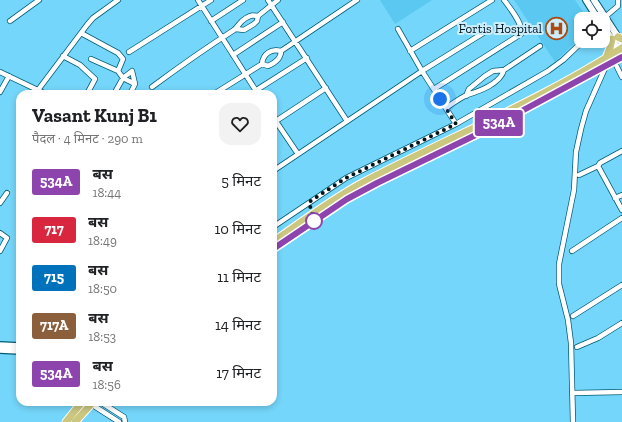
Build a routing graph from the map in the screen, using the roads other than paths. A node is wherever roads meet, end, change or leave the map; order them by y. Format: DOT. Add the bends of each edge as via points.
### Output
graph roads {
  1 [pos="40,0"];
  2 [pos="198,0"];
  3 [pos="211,0"];
  4 [pos="243,0"];
  5 [pos="278,0"];
  6 [pos="357,0"];
  7 [pos="492,0"];
  8 [pos="504,0"];
  9 [pos="586,0"];
  10 [pos="594,0"];
  11 [pos="618,0"];
  12 [pos="116,1"];
  13 [pos="270,2"];
  14 [pos="202,6"];
  15 [pos="594,12"];
  16 [pos="602,12"];
  17 [pos="610,13"];
  18 [pos="258,16"];
  19 [pos="10,21"];
  20 [pos="211,21"];
  21 [pos="283,22"];
  22 [pos="610,27"];
  23 [pos="236,29"];
  24 [pos="398,29"];
  25 [pos="485,32"];
  26 [pos="81,33"];
  27 [pos="610,34"];
  28 [pos="221,37"];
  29 [pos="295,40"];
  30 [pos="540,46"];
  31 [pos="620,46"];
  32 [pos="576,48"];
  33 [pos="281,51"];
  34 [pos="410,51"];
  35 [pos="129,52"];
  36 [pos="233,55"];
  37 [pos="63,56"];
  38 [pos="91,58"];
  39 [pos="307,58"];
  40 [pos="609,61"];
  41 [pos="262,64"];
  42 [pos="504,70"];
  43 [pos="118,71"];
  44 [pos="422,71"];
  45 [pos="0,72"];
  46 [pos="245,74"];
  47 [pos="9,76"];
  48 [pos="622,77"];
  49 [pos="123,78"];
  50 [pos="135,84"];
  51 [pos="152,87"];
  52 [pos="326,88"];
  53 [pos="434,89"];
  54 [pos="38,90"];
  55 [pos="89,90"];
  56 [pos="116,90"];
  57 [pos="132,90"];
  58 [pos="220,90"];
  59 [pos="256,90"];
  60 [pos="260,90"];
  61 [pos="0,92"];
  62 [pos="466,96"];
  63 [pos="446,108"];
  64 [pos="277,117"];
  65 [pos="347,121"];
  66 [pos="277,123"];
  67 [pos="456,124"];
  68 [pos="622,151"];
  69 [pos="298,154"];
  70 [pos="598,166"];
  71 [pos="277,168"];
  72 [pos="579,175"];
  73 [pos="7,193"];
  74 [pos="622,194"];
  75 [pos="615,198"];
  76 [pos="0,203"];
  77 [pos="622,210"];
  78 [pos="622,218"];
  79 [pos="277,224"];
  80 [pos="0,232"];
  81 [pos="277,239"];
  82 [pos="277,246"];
  83 [pos="0,251"];
  84 [pos="572,251"];
  85 [pos="622,285"];
  86 [pos="573,316"];
  87 [pos="622,323"];
  88 [pos="0,345"];
  89 [pos="16,346"];
  90 [pos="577,347"];
  91 [pos="0,350"];
  92 [pos="16,351"];
  93 [pos="622,392"];
  94 [pos="573,393"];
  95 [pos="79,406"];
  96 [pos="89,406"];
  97 [pos="96,406"];
  98 [pos="107,406"];
  99 [pos="66,422"];
  100 [pos="75,422"];
  101 [pos="119,422"];
  102 [pos="125,422"];
  103 [pos="573,422"];
  1 -- 19 [label="street"];
  2 -- 14 [label="street"];
  3 -- 14 [label="street"];
  4 -- 20 [label="street"];
  5 -- 13 [label="street"];
  6 -- 29 [label="street"];
  7 -- 34 [label="street"];
  8 -- 53 [label="street" via="521,26 521,34"];
  9 -- 15 [label="main road"];
  10 -- 16 [label="main road"];
  11 -- 17 [label="street" via="618,6"];
  12 -- 26 [label="street" via="93,18"];
  13 -- 18 [label="street"];
  13 -- 21 [label="street"];
  14 -- 20 [label="street"];
  14 -- 35 [label="street"];
  18 -- 23 [label="street" via="251,15 245,18"];
  18 -- 23 [label="street" via="254,24 244,30"];
  20 -- 28 [label="street"];
  21 -- 29 [label="street"];
  21 -- 36 [label="street"];
  22 -- 31 [label="main road"];
  23 -- 28 [label="street"];
  24 -- 34 [label="street"];
  25 -- 44 [label="street"];
  26 -- 37 [label="street"];
  26 -- 43 [label="street" via="118,53 123,59"];
  27 -- 31 [label="main road"];
  28 -- 36 [label="street"];
  28 -- 51 [label="street"];
  29 -- 33 [label="street"];
  29 -- 39 [label="street"];
  30 -- 42 [label="street"];
  31 -- 40 [label="main road"];
  31 -- 40 [label="main road" via="610,48"];
  32 -- 67 [label="street" via="548,71"];
  33 -- 41 [label="street" via="274,50 264,56"];
  33 -- 41 [label="street" via="280,57 271,64"];
  34 -- 44 [label="street"];
  36 -- 46 [label="street"];
  37 -- 54 [label="street"];
  37 -- 55 [label="street" via="80,65 95,78"];
  38 -- 43 [label="street"];
  39 -- 52 [label="street"];
  39 -- 60 [label="street"];
  40 -- 48 [label="street"];
  40 -- 81 [label="main road" via="363,182"];
  40 -- 82 [label="main road" via="490,128 347,199"];
  40 -- 94 [label="street" via="581,129 576,152 574,190 558,264 559,284 571,340"];
  41 -- 46 [label="street"];
  42 -- 62 [label="street" via="496,81 477,93"];
  42 -- 62 [label="street" via="493,71 485,76 469,89"];
  43 -- 49 [label="street"];
  44 -- 53 [label="street"];
  44 -- 65 [label="street"];
  45 -- 47 [label="street"];
  46 -- 58 [label="street"];
  46 -- 59 [label="street"];
  47 -- 54 [label="street"];
  47 -- 61 [label="street"];
  49 -- 50 [label="street"];
  49 -- 50 [label="street" via="132,72"];
  49 -- 56 [label="street"];
  50 -- 57 [label="street"];
  52 -- 64 [label="street"];
  52 -- 65 [label="street"];
  53 -- 63 [label="street"];
  62 -- 63 [label="street"];
  63 -- 67 [label="street"];
  65 -- 69 [label="street"];
  66 -- 69 [label="street"];
  67 -- 79 [label="street" via="346,178"];
  68 -- 70 [label="street"];
  69 -- 71 [label="street"];
  70 -- 72 [label="street"];
  70 -- 75 [label="street"];
  73 -- 76 [label="street"];
  74 -- 75 [label="street"];
  75 -- 77 [label="street"];
  78 -- 84 [label="street"];
  80 -- 83 [label="street" via="7,238"];
  85 -- 86 [label="street"];
  87 -- 90 [label="street"];
  88 -- 89 [label="street"];
  91 -- 92 [label="street"];
  93 -- 94 [label="street"];
  94 -- 103 [label="street"];
  95 -- 99 [label="main road"];
  96 -- 100 [label="main road"];
  97 -- 101 [label="street"];
  98 -- 102 [label="street" via="124,417"];
}
